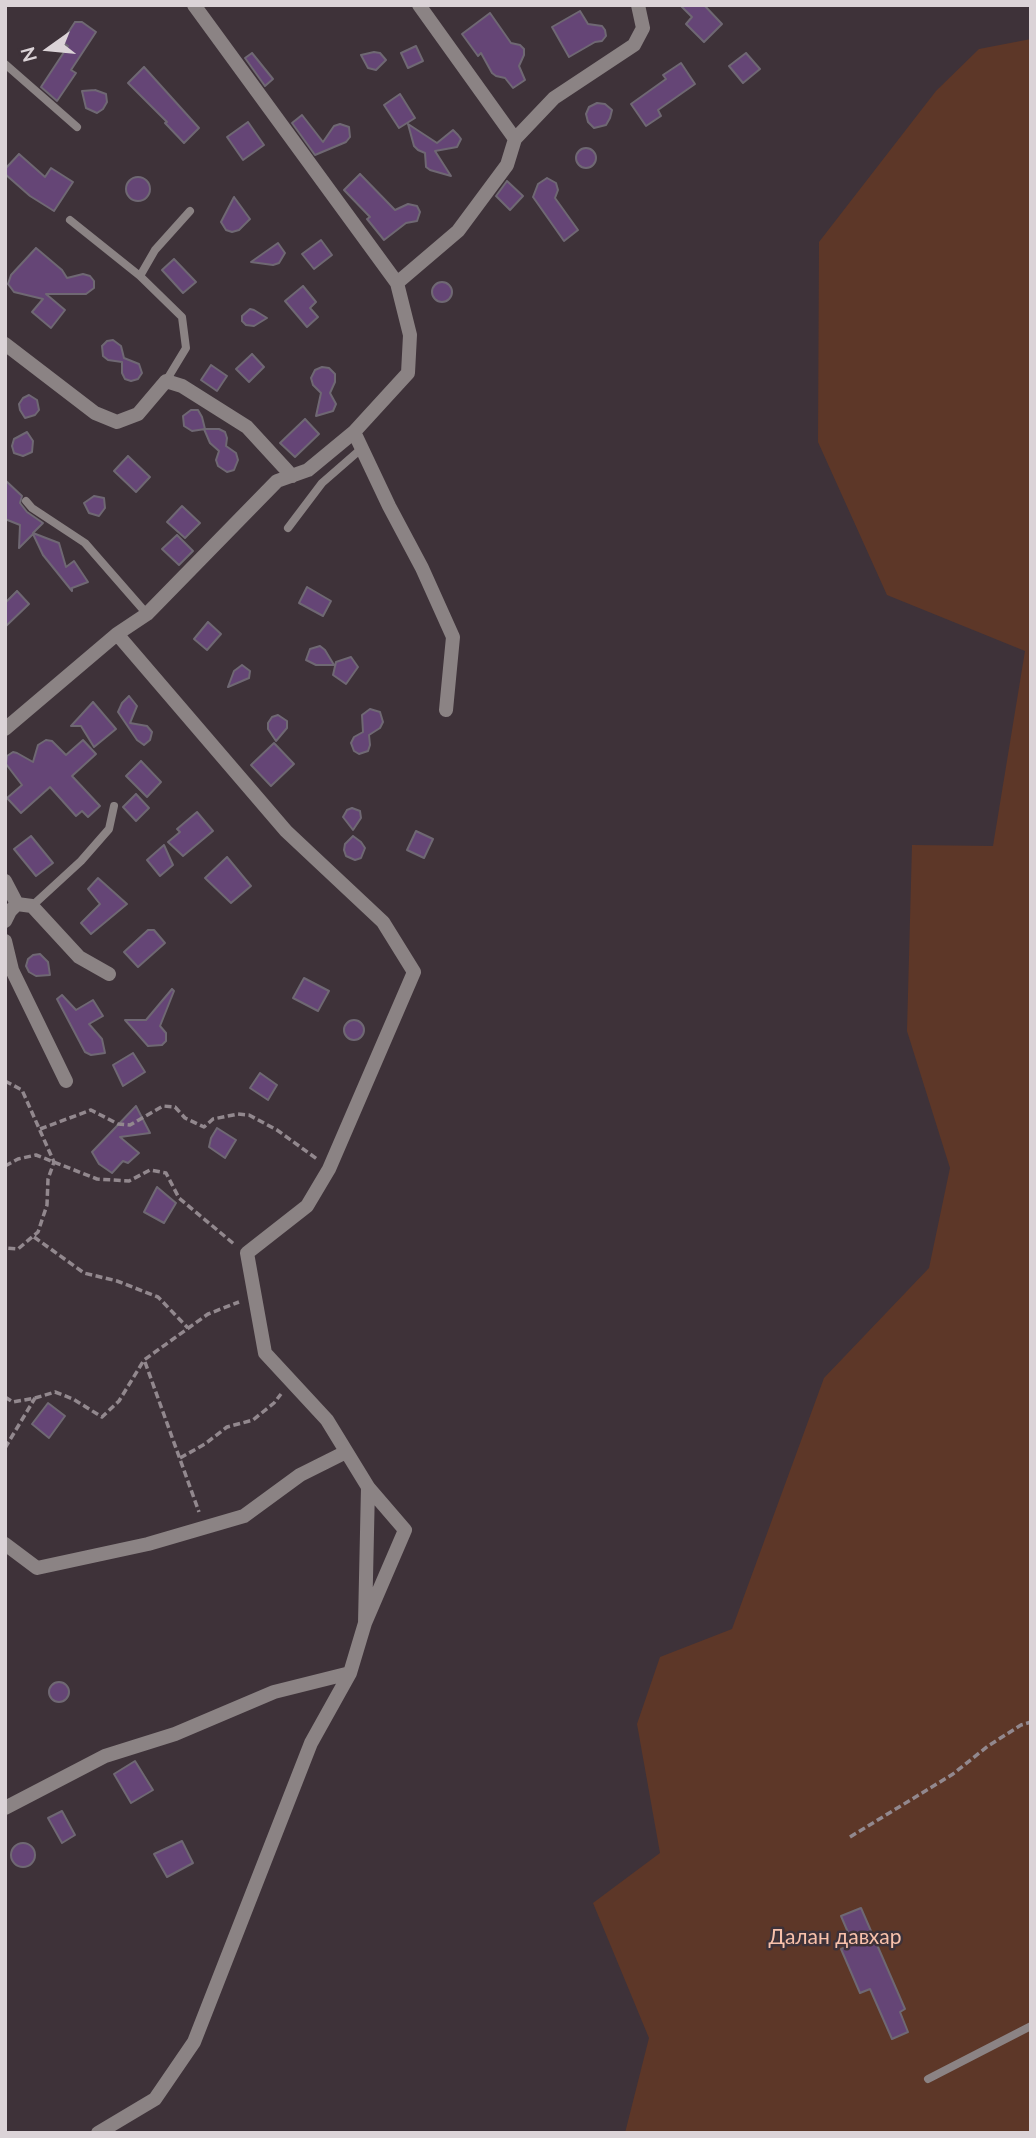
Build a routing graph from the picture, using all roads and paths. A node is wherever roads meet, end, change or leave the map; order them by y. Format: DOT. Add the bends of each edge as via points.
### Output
graph roads {
  1 [pos="194,5"];
  2 [pos="419,5"];
  3 [pos="638,5"];
  4 [pos="5,64"];
  5 [pos="77,127"];
  6 [pos="514,139"];
  7 [pos="190,211"];
  8 [pos="70,220"];
  9 [pos="140,276"];
  10 [pos="397,283"];
  11 [pos="5,344"];
  12 [pos="166,381"];
  13 [pos="355,432"];
  14 [pos="361,449"];
  15 [pos="292,476"];
  16 [pos="26,501"];
  17 [pos="288,528"];
  18 [pos="147,614"];
  19 [pos="117,634"];
  20 [pos="446,710"];
  21 [pos="5,729"];
  22 [pos="114,806"];
  23 [pos="5,881"];
  24 [pos="25,905"];
  25 [pos="5,922"];
  26 [pos="5,941"];
  27 [pos="109,974"];
  28 [pos="5,1081"];
  29 [pos="66,1082"];
  30 [pos="40,1129"];
  31 [pos="54,1162"];
  32 [pos="5,1167"];
  33 [pos="329,1169"];
  34 [pos="34,1236"];
  35 [pos="5,1248"];
  36 [pos="247,1254"];
  37 [pos="254,1296"];
  38 [pos="188,1328"];
  39 [pos="145,1360"];
  40 [pos="291,1381"];
  41 [pos="5,1397"];
  42 [pos="34,1398"];
  43 [pos="5,1448"];
  44 [pos="346,1452"];
  45 [pos="179,1458"];
  46 [pos="368,1488"];
  47 [pos="204,1528"];
  48 [pos="5,1544"];
  49 [pos="365,1623"];
  50 [pos="350,1673"];
  51 [pos="1031,1722"];
  52 [pos="5,1808"];
  53 [pos="850,1837"];
  54 [pos="1031,2026"];
  55 [pos="928,2079"];
  56 [pos="98,2133"];
  1 -- 10 [label="street"];
  2 -- 6 [label="street"];
  3 -- 6 [label="street" via="643,28 634,45 554,98"];
  4 -- 5 [label="lane"];
  6 -- 10 [label="street" via="507,165 458,231"];
  7 -- 9 [label="lane" via="155,250"];
  8 -- 9 [label="lane"];
  9 -- 12 [label="lane" via="182,317 187,348"];
  10 -- 13 [label="street" via="410,335 408,373"];
  11 -- 12 [label="street" via="95,413 117,422 138,414"];
  12 -- 15 [label="street" via="182,386 247,427"];
  13 -- 14 [label="street"];
  13 -- 15 [label="street" via="308,470"];
  14 -- 17 [label="lane" via="322,483"];
  14 -- 20 [label="street" via="453,636"];
  15 -- 18 [label="street" via="277,481"];
  16 -- 18 [label="lane" via="85,542"];
  18 -- 19 [label="street"];
  19 -- 21 [label="street"];
  19 -- 33 [label="street" via="286,831 383,922 414,972"];
  22 -- 24 [label="lane" via="109,829 81,861"];
  23 -- 24 [label="street"];
  24 -- 25 [label="street" via="10,911"];
  24 -- 27 [label="street" via="79,957"];
  26 -- 29 [label="street" via="12,970"];
  28 -- 30 [label="path" via="22,1090"];
  30 -- 31 [label="path"];
  30 -- 33 [label="path" via="91,1110 130,1125 163,1106 175,1107 204,1127 213,1119 249,1115"];
  31 -- 32 [label="path" via="36,1155"];
  31 -- 34 [label="path" via="47,1205"];
  31 -- 36 [label="path" via="97,1179 129,1181 150,1170 166,1173 180,1198"];
  33 -- 36 [label="street" via="307,1206"];
  34 -- 35 [label="path" via="18,1249"];
  34 -- 38 [label="path" via="84,1273 117,1280 158,1297"];
  36 -- 37 [label="street"];
  37 -- 38 [label="path" via="208,1314"];
  37 -- 40 [label="street" via="265,1353"];
  38 -- 39 [label="path"];
  39 -- 42 [label="path" via="119,1401 102,1417 55,1392"];
  39 -- 45 [label="path"];
  40 -- 44 [label="street" via="327,1420"];
  40 -- 45 [label="path" via="253,1420 227,1427"];
  41 -- 42 [label="path" via="13,1402"];
  42 -- 43 [label="path"];
  44 -- 46 [label="street"];
  44 -- 47 [label="street" via="300,1475 244,1516"];
  45 -- 47 [label="path"];
  46 -- 49 [label="street"];
  46 -- 49 [label="street" via="405,1530"];
  47 -- 48 [label="street" via="37,1568"];
  49 -- 50 [label="street"];
  50 -- 52 [label="street" via="274,1692 175,1734 104,1756"];
  50 -- 56 [label="street" via="311,1742 194,2042 155,2099"];
  51 -- 53 [label="path"];
  54 -- 55 [label="lane"];
}
